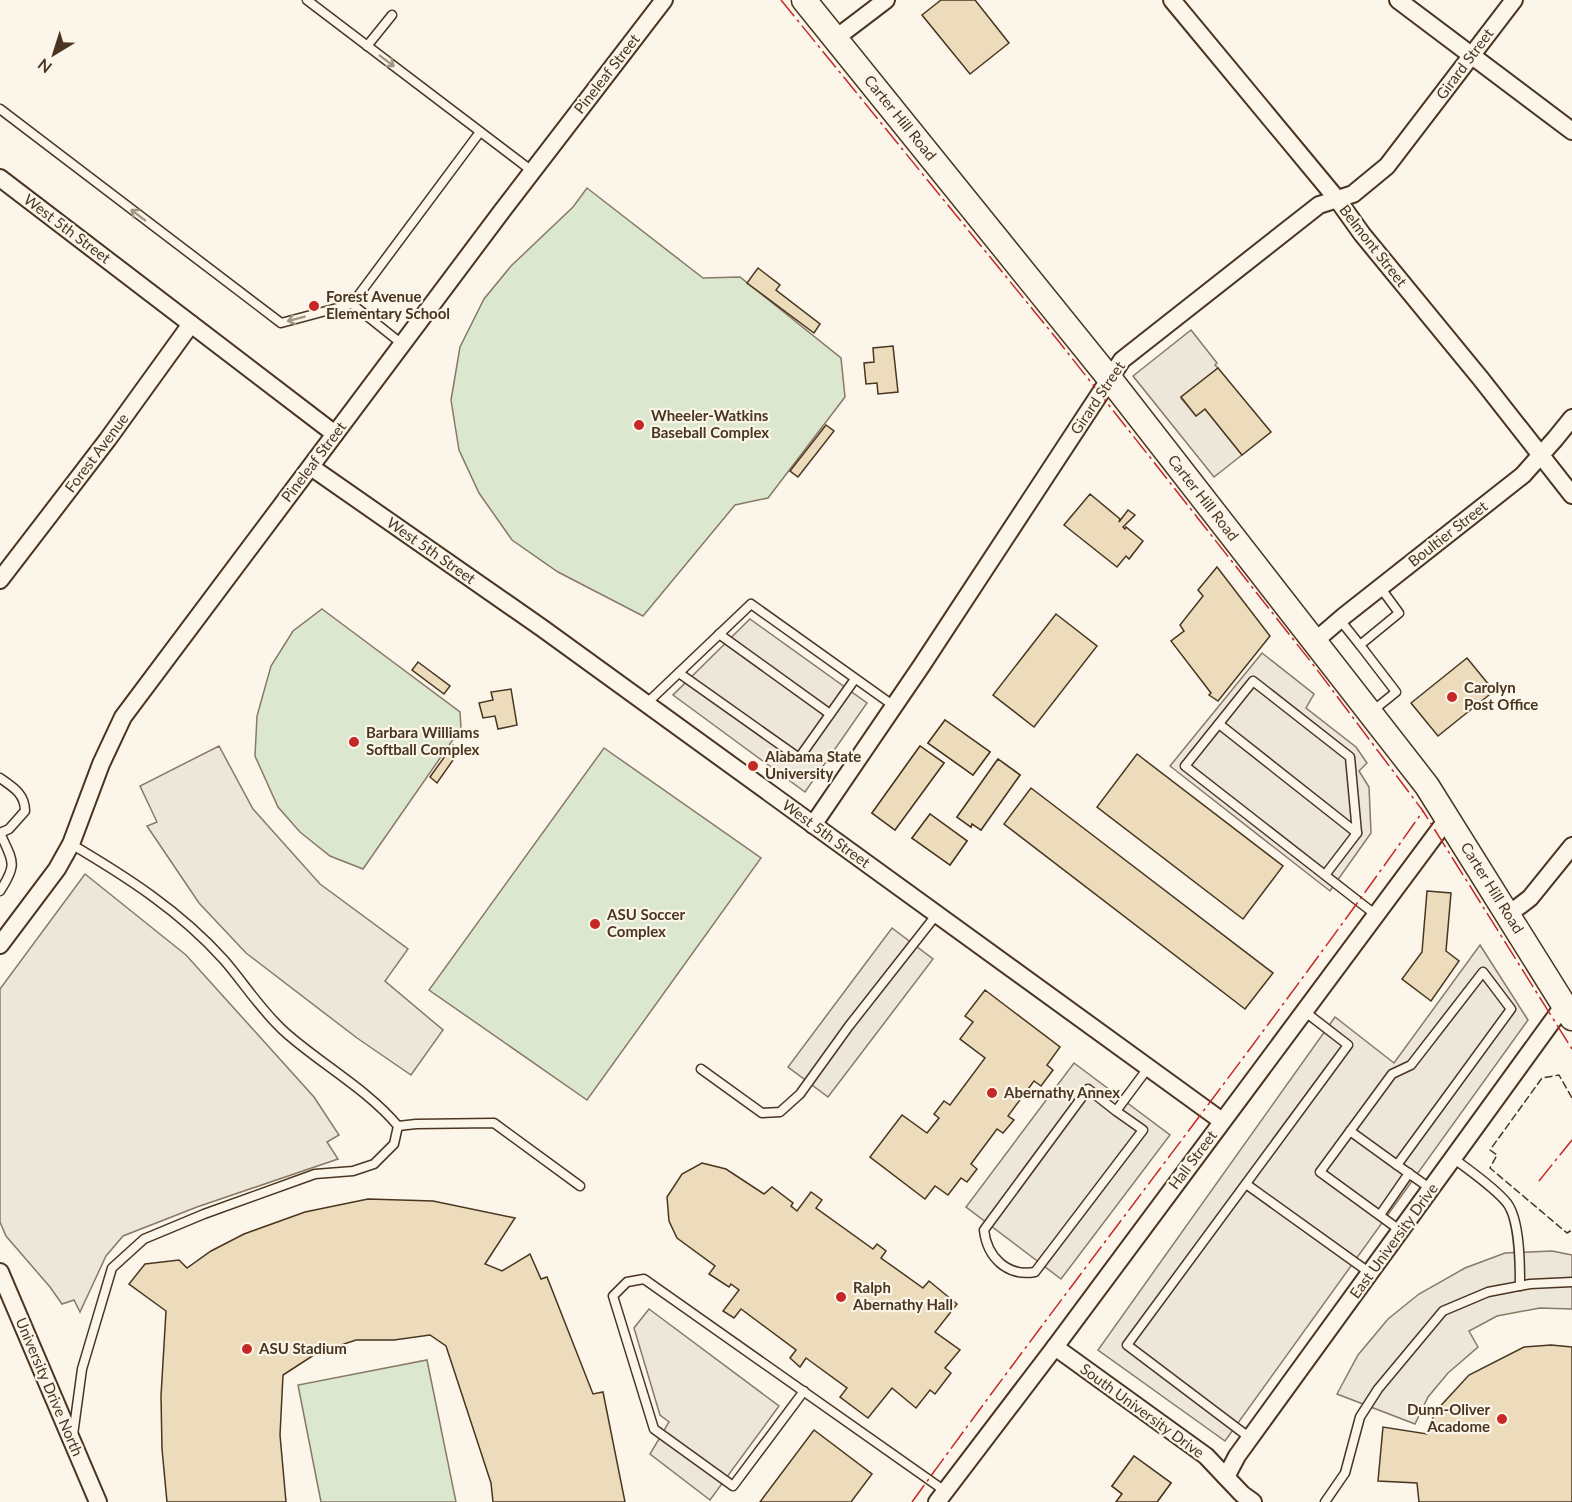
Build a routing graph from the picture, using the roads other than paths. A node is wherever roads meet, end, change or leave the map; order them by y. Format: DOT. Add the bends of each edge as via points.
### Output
graph roads {
  1 [pos="307,0"];
  2 [pos="664,0"];
  3 [pos="804,0"];
  4 [pos="886,0"];
  5 [pos="1172,0"];
  6 [pos="1398,0"];
  7 [pos="1514,0"];
  8 [pos="392,15"];
  9 [pos="836,38"];
  10 [pos="367,46"];
  11 [pos="1472,56"];
  12 [pos="0,109"];
  13 [pos="1572,131"];
  14 [pos="480,132"];
  15 [pos="532,171"];
  16 [pos="0,178"];
  17 [pos="1337,200"];
  18 [pos="352,304"];
  19 [pos="191,324"];
  20 [pos="402,344"];
  21 [pos="1110,379"];
  22 [pos="1572,418"];
  23 [pos="335,434"];
  24 [pos="1540,456"];
  25 [pos="311,467"];
  26 [pos="1572,495"];
  27 [pos="6,560"];
  28 [pos="0,580"];
  29 [pos="1380,587"];
  30 [pos="1340,620"];
  31 [pos="719,634"];
  32 [pos="1315,642"];
  33 [pos="1360,645"];
  34 [pos="679,673"];
  35 [pos="855,679"];
  36 [pos="646,704"];
  37 [pos="894,706"];
  38 [pos="1370,713"];
  39 [pos="830,714"];
  40 [pos="1219,724"];
  41 [pos="0,778"];
  42 [pos="1448,818"];
  43 [pos="813,825"];
  44 [pos="1358,832"];
  45 [pos="0,833"];
  46 [pos="71,844"];
  47 [pos="1572,846"];
  48 [pos="1325,875"];
  49 [pos="0,891"];
  50 [pos="937,914"];
  51 [pos="1509,914"];
  52 [pos="1376,915"];
  53 [pos="0,945"];
  54 [pos="1304,1011"];
  55 [pos="1568,1011"];
  56 [pos="1148,1068"];
  57 [pos="700,1069"];
  58 [pos="1116,1111"];
  59 [pos="1222,1121"];
  60 [pos="398,1126"];
  61 [pos="1350,1131"];
  62 [pos="1453,1158"];
  63 [pos="1397,1165"];
  64 [pos="1409,1173"];
  65 [pos="1246,1184"];
  66 [pos="580,1186"];
  67 [pos="1431,1189"];
  68 [pos="1380,1215"];
  69 [pos="1401,1231"];
  70 [pos="0,1272"];
  71 [pos="1370,1274"];
  72 [pos="1572,1282"];
  73 [pos="1520,1286"];
  74 [pos="1055,1347"];
  75 [pos="804,1391"];
  76 [pos="1250,1438"];
  77 [pos="72,1441"];
  78 [pos="1226,1478"];
  79 [pos="941,1496"];
  80 [pos="98,1502"];
  81 [pos="1253,1502"];
  82 [pos="1325,1502"];
  1 -- 10 [label="lane"];
  2 -- 15 [label="street, Pineleaf Street"];
  3 -- 9 [label="main road, Carter Hill Road"];
  4 -- 9 [label="street"];
  5 -- 17 [label="street, Belmont Street"];
  6 -- 11 [label="street"];
  7 -- 11 [label="street, Girard Street"];
  8 -- 10 [label="lane"];
  9 -- 21 [label="main road, Carter Hill Road"];
  10 -- 14 [label="lane, one-way"];
  11 -- 13 [label="street"];
  11 -- 17 [label="street, Girard Street" via="1387,166 1353,194"];
  18 -- 12 [label="lane, one-way" via="280,323"];
  14 -- 15 [label="lane"];
  14 -- 18 [label="lane"];
  15 -- 20 [label="street, Pineleaf Street"];
  16 -- 19 [label="street, West 5th Street"];
  17 -- 21 [label="street, Girard Street" via="1319,205 1122,360"];
  17 -- 24 [label="street, Belmont Street"];
  18 -- 20 [label="lane"];
  19 -- 23 [label="street, West 5th Street"];
  19 -- 27 [label="street, Forest Avenue" via="108,439"];
  20 -- 23 [label="street, Pineleaf Street"];
  21 -- 32 [label="main road, Carter Hill Road"];
  21 -- 37 [label="street, Girard Street"];
  22 -- 24 [label="street, Boultier Street"];
  23 -- 25 [label="street, Pineleaf Street"];
  24 -- 26 [label="street, Belmont Street"];
  24 -- 29 [label="street, Boultier Street" via="1523,475"];
  25 -- 36 [label="street, West 5th Street"];
  25 -- 46 [label="street, Pineleaf Street" via="123,717"];
  27 -- 28 [label="street, Forest Avenue"];
  29 -- 30 [label="street, Boultier Street"];
  29 -- 33 [label="lane" via="1399,613"];
  30 -- 32 [label="street, Boultier Street"];
  30 -- 33 [label="lane"];
  31 -- 34 [label="lane"];
  31 -- 35 [label="lane" via="751,604"];
  31 -- 39 [label="lane"];
  32 -- 38 [label="main road, Carter Hill Road"];
  33 -- 38 [label="lane" via="1396,692"];
  34 -- 36 [label="lane"];
  34 -- 39 [label="lane" via="799,758"];
  35 -- 37 [label="lane"];
  35 -- 39 [label="lane"];
  36 -- 43 [label="street, West 5th Street"];
  37 -- 43 [label="street, Girard Street"];
  38 -- 42 [label="main road, Carter Hill Road"];
  40 -- 44 [label="lane"];
  40 -- 44 [label="lane" via="1253,681 1350,757"];
  40 -- 48 [label="lane" via="1185,766"];
  41 -- 45 [label="lane" via="18,791 25,811 9,830"];
  42 -- 51 [label="main road, Carter Hill Road"];
  42 -- 52 [label="street, Hall Street"];
  43 -- 50 [label="street, West 5th Street"];
  44 -- 48 [label="lane"];
  45 -- 49 [label="lane" via="13,860"];
  46 -- 53 [label="street, Pineleaf Street"];
  46 -- 60 [label="lane" via="129,878 182,918 283,1030 383,1109"];
  47 -- 51 [label="street" via="1530,898"];
  48 -- 52 [label="lane"];
  50 -- 56 [label="street, West 5th Street"];
  50 -- 57 [label="lane" via="800,1094 780,1112 762,1113"];
  51 -- 55 [label="main road, Carter Hill Road"];
  52 -- 54 [label="street, Hall Street"];
  54 -- 59 [label="street, Hall Street"];
  54 -- 65 [label="lane" via="1348,1045"];
  55 -- 62 [label="street, East University Drive"];
  56 -- 58 [label="lane"];
  56 -- 59 [label="street, West 5th Street"];
  58 -- 58 [label="lane" via="1088,1089 984,1230 985,1243 993,1256 1009,1269 1022,1274 1035,1272 1143,1130"];
  59 -- 74 [label="street, Hall Street"];
  60 -- 66 [label="lane" via="494,1123"];
  60 -- 77 [label="lane" via="394,1143 374,1164 353,1171 315,1174 212,1211 144,1239 112,1268 82,1369"];
  61 -- 63 [label="lane"];
  61 -- 63 [label="lane" via="1392,1074 1411,1065 1483,972 1511,1009"];
  61 -- 68 [label="lane" via="1320,1172"];
  62 -- 67 [label="street, East University Drive"];
  62 -- 73 [label="lane" via="1509,1204 1519,1241"];
  63 -- 64 [label="lane"];
  64 -- 67 [label="lane"];
  64 -- 68 [label="lane"];
  65 -- 71 [label="lane"];
  65 -- 76 [label="lane" via="1127,1345"];
  67 -- 69 [label="street, East University Drive"];
  68 -- 69 [label="lane"];
  69 -- 71 [label="street, East University Drive"];
  70 -- 77 [label="street, University Drive North"];
  71 -- 76 [label="street, East University Drive"];
  72 -- 73 [label="lane"];
  73 -- 82 [label="lane" via="1488,1292 1443,1311 1378,1389 1360,1417 1345,1473"];
  74 -- 78 [label="street, South University Drive" via="1206,1456"];
  74 -- 79 [label="street, Hall Street"];
  75 -- 75 [label="lane" via="644,1278 627,1282 613,1296 654,1429 733,1486"];
  75 -- 79 [label="lane"];
  76 -- 78 [label="street, East University Drive"];
  77 -- 80 [label="street, University Drive North"];
  78 -- 81 [label="street, South University Drive"];
}
